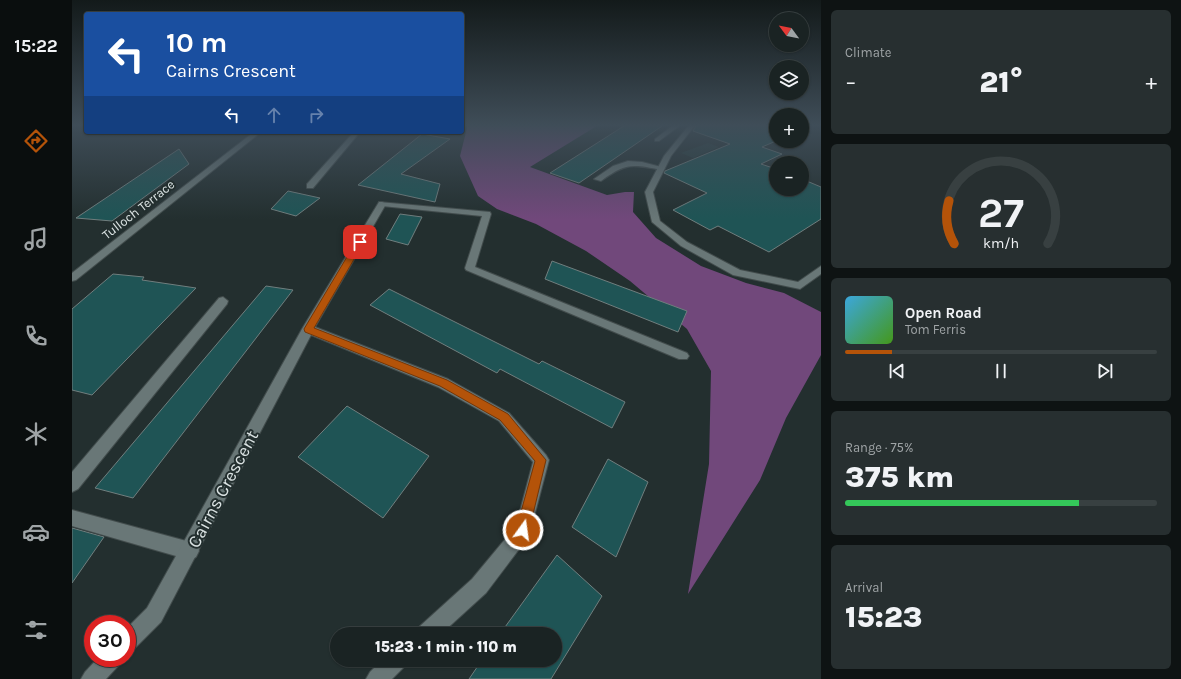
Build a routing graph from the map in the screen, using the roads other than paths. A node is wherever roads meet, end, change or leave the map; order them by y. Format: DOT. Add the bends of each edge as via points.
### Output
graph roads {
  1 [pos="228,156"];
  2 [pos="336,156"];
  3 [pos="668,156"];
  4 [pos="661,168"];
  5 [pos="598,179"];
  6 [pos="310,186"];
  7 [pos="821,269"];
  8 [pos="72,278"];
  9 [pos="223,301"];
  10 [pos="308,329"];
  11 [pos="683,356"];
  12 [pos="72,484"];
  13 [pos="72,518"];
  14 [pos="190,551"];
  15 [pos="434,627"];
  16 [pos="136,633"];
  17 [pos="103,667"];
  18 [pos="390,667"];
  19 [pos="92,679"];
  20 [pos="377,679"];
  1 -- 8 [label="street, Tulloch Terrace"];
  2 -- 6 [label="street"];
  3 -- 4 [label="street"];
  4 -- 5 [label="street" via="626,162"];
  4 -- 7 [label="street" via="649,192 656,222 684,244 737,273 800,286"];
  9 -- 12 [label="street"];
  10 -- 11 [label="street, Cairns Crescent" via="382,204 487,214 470,268"];
  10 -- 14 [label="street, Cairns Crescent"];
  10 -- 15 [label="street" via="443,383 504,417 541,460 523,530 479,586"];
  13 -- 14 [label="street"];
  14 -- 16 [label="street, Cairns Crescent" via="154,615"];
  17 -- 19 [label="street"];
  18 -- 20 [label="street"];
}
